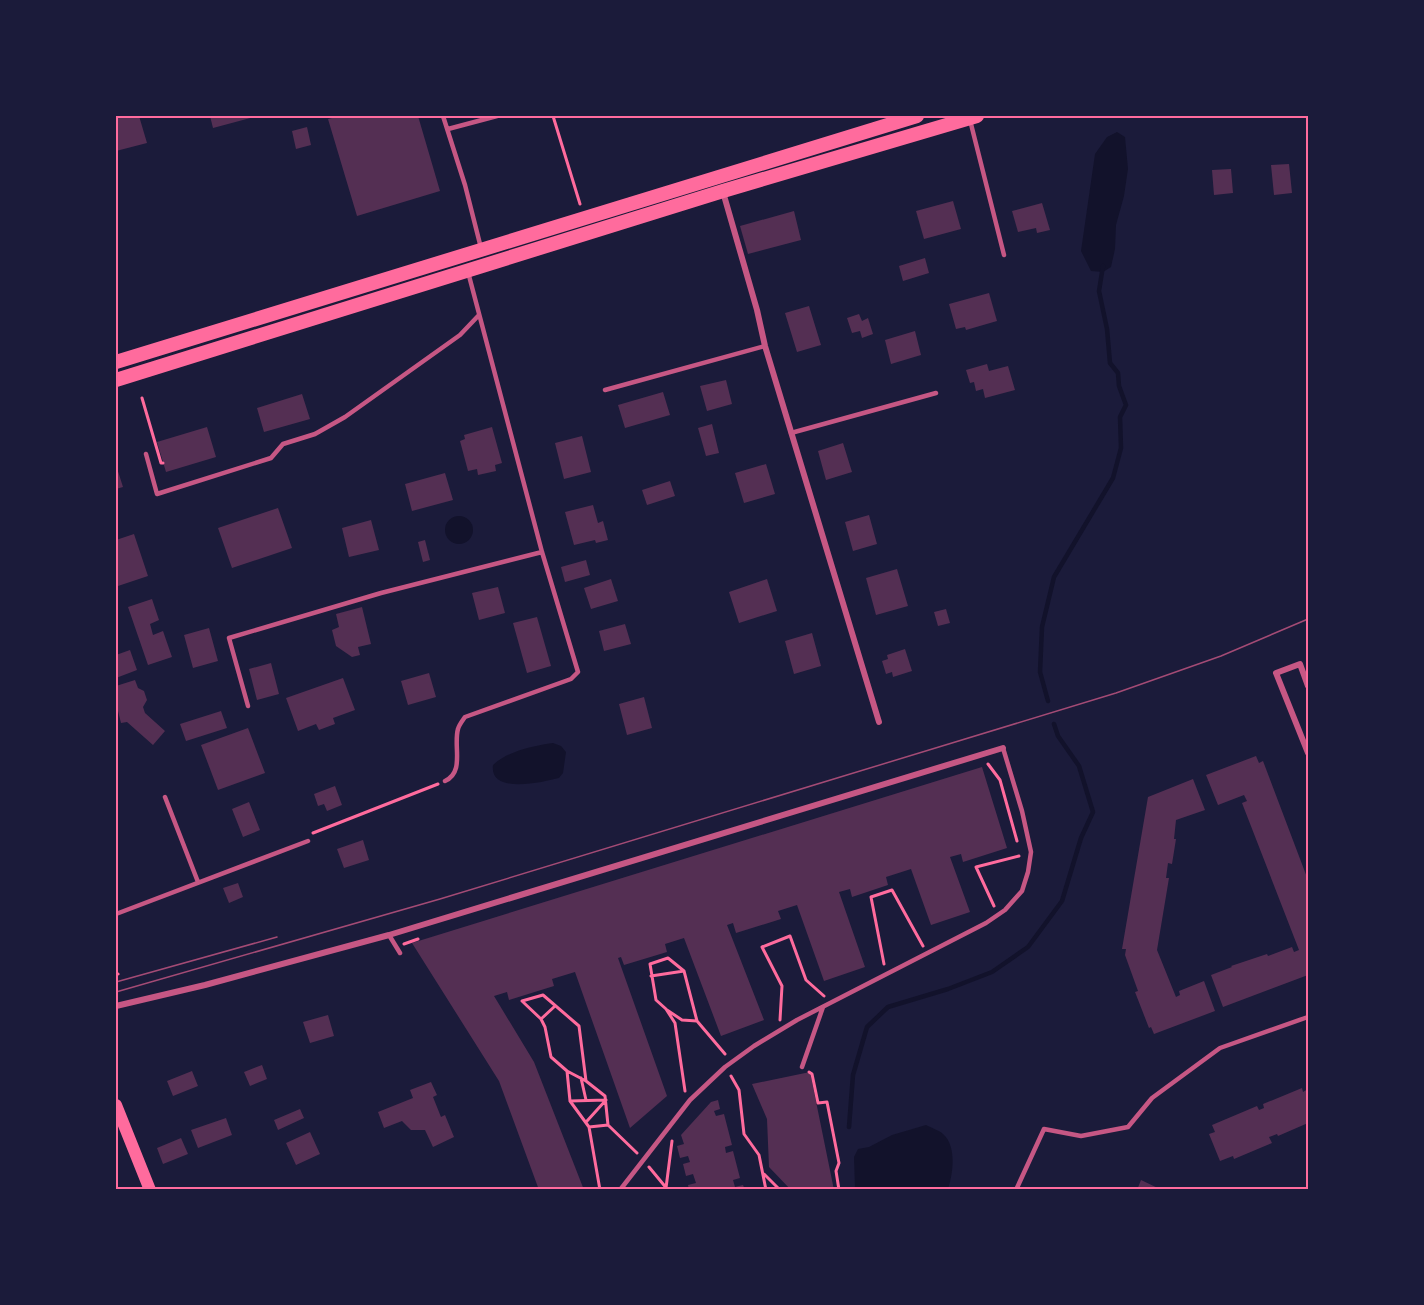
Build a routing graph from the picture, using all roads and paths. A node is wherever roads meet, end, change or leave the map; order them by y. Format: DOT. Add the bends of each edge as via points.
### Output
graph roads {
  1 [pos="443,116"];
  2 [pos="497,116"];
  3 [pos="554,116"];
  4 [pos="917,116"];
  5 [pos="973,117"];
  6 [pos="448,129"];
  7 [pos="723,191"];
  8 [pos="580,204"];
  9 [pos="481,249"];
  10 [pos="1004,255"];
  11 [pos="468,272"];
  12 [pos="479,315"];
  13 [pos="765,346"];
  14 [pos="116,362"];
  15 [pos="116,380"];
  16 [pos="605,390"];
  17 [pos="936,393"];
  18 [pos="142,398"];
  19 [pos="791,433"];
  20 [pos="146,454"];
  21 [pos="163,463"];
  22 [pos="542,552"];
  23 [pos="1308,686"];
  24 [pos="248,706"];
  25 [pos="879,722"];
  26 [pos="1003,748"];
  27 [pos="1308,753"];
  28 [pos="445,781"];
  29 [pos="165,797"];
  30 [pos="308,841"];
  31 [pos="1019,856"];
  32 [pos="198,882"];
  33 [pos="995,908"];
  34 [pos="116,914"];
  35 [pos="389,934"];
  36 [pos="400,953"];
  37 [pos="927,953"];
  38 [pos="684,971"];
  39 [pos="886,975"];
  40 [pos="651,976"];
  41 [pos="116,1006"];
  42 [pos="556,1006"];
  43 [pos="826,1006"];
  44 [pos="666,1009"];
  45 [pos="1308,1017"];
  46 [pos="541,1019"];
  47 [pos="697,1021"];
  48 [pos="778,1031"];
  49 [pos="731,1063"];
  50 [pos="725,1066"];
  51 [pos="802,1067"];
  52 [pos="567,1071"];
  53 [pos="581,1078"];
  54 [pos="586,1081"];
  55 [pos="586,1100"];
  56 [pos="606,1100"];
  57 [pos="690,1100"];
  58 [pos="570,1101"];
  59 [pos="116,1105"];
  60 [pos="674,1120"];
  61 [pos="586,1122"];
  62 [pos="608,1125"];
  63 [pos="589,1127"];
  64 [pos="644,1160"];
  65 [pos="762,1172"];
  66 [pos="667,1189"];
  67 [pos="150,1190"];
  68 [pos="600,1190"];
  69 [pos="620,1190"];
  70 [pos="766,1190"];
  71 [pos="780,1190"];
  72 [pos="839,1190"];
  73 [pos="1016,1190"];
  1 -- 6 [label="lane"];
  2 -- 6 [label="lane"];
  3 -- 8 [label="path"];
  4 -- 9 [label="main road"];
  5 -- 7 [label="main road"];
  5 -- 10 [label="lane"];
  6 -- 9 [label="lane"];
  7 -- 11 [label="main road"];
  7 -- 13 [label="street"];
  9 -- 14 [label="main road"];
  11 -- 12 [label="lane"];
  11 -- 15 [label="main road"];
  12 -- 20 [label="lane" via="460,335 345,417 315,434 283,444 271,458 157,494"];
  12 -- 22 [label="lane"];
  13 -- 16 [label="lane"];
  13 -- 19 [label="street"];
  17 -- 19 [label="lane"];
  18 -- 21 [label="path"];
  19 -- 25 [label="street"];
  22 -- 24 [label="lane" via="381,593 229,638"];
  22 -- 28 [label="lane" via="578,672 571,679 465,717 458,728 456,771"];
  23 -- 27 [label="street" via="1300,664 1276,673"];
  26 -- 35 [label="street"];
  26 -- 37 [label="lane" via="1031,852 1022,891 996,917"];
  28 -- 30 [label="path" via="309,834"];
  29 -- 32 [label="lane"];
  30 -- 32 [label="lane"];
  31 -- 33 [label="path" via="976,867"];
  32 -- 34 [label="lane"];
  35 -- 36 [label="lane"];
  35 -- 41 [label="street"];
  37 -- 39 [label="lane"];
  37 -- 39 [label="path" via="892,890 871,897"];
  38 -- 40 [label="path"];
  38 -- 40 [label="path" via="668,958 650,964"];
  38 -- 47 [label="path"];
  39 -- 43 [label="lane"];
  40 -- 44 [label="path" via="656,1000"];
  42 -- 46 [label="path"];
  42 -- 46 [label="path" via="543,995 522,1002"];
  42 -- 54 [label="path" via="579,1026"];
  43 -- 48 [label="lane"];
  43 -- 48 [label="path" via="825,997 806,980 790,936 762,947 782,986"];
  43 -- 51 [label="lane"];
  44 -- 47 [label="path" via="682,1020"];
  44 -- 57 [label="path" via="675,1023"];
  45 -- 73 [label="lane" via="1220,1048 1152,1098 1128,1126 1082,1136 1044,1129"];
  46 -- 52 [label="path" via="551,1058"];
  47 -- 49 [label="path"];
  48 -- 49 [label="lane"];
  49 -- 50 [label="lane"];
  50 -- 57 [label="lane"];
  50 -- 65 [label="path" via="739,1090 744,1134 759,1155"];
  51 -- 72 [label="path" via="812,1074 818,1103 827,1102 839,1163"];
  52 -- 53 [label="path"];
  52 -- 58 [label="path"];
  53 -- 54 [label="path"];
  53 -- 55 [label="path"];
  54 -- 56 [label="path"];
  55 -- 56 [label="path"];
  55 -- 58 [label="path"];
  56 -- 61 [label="path"];
  56 -- 62 [label="path"];
  57 -- 60 [label="lane"];
  58 -- 61 [label="path"];
  59 -- 67 [label="main road"];
  60 -- 64 [label="lane"];
  60 -- 66 [label="path"];
  61 -- 63 [label="path"];
  62 -- 63 [label="path"];
  62 -- 64 [label="path"];
  63 -- 68 [label="path"];
  64 -- 66 [label="path"];
  64 -- 69 [label="lane"];
  65 -- 70 [label="path"];
  65 -- 71 [label="path"];
}
